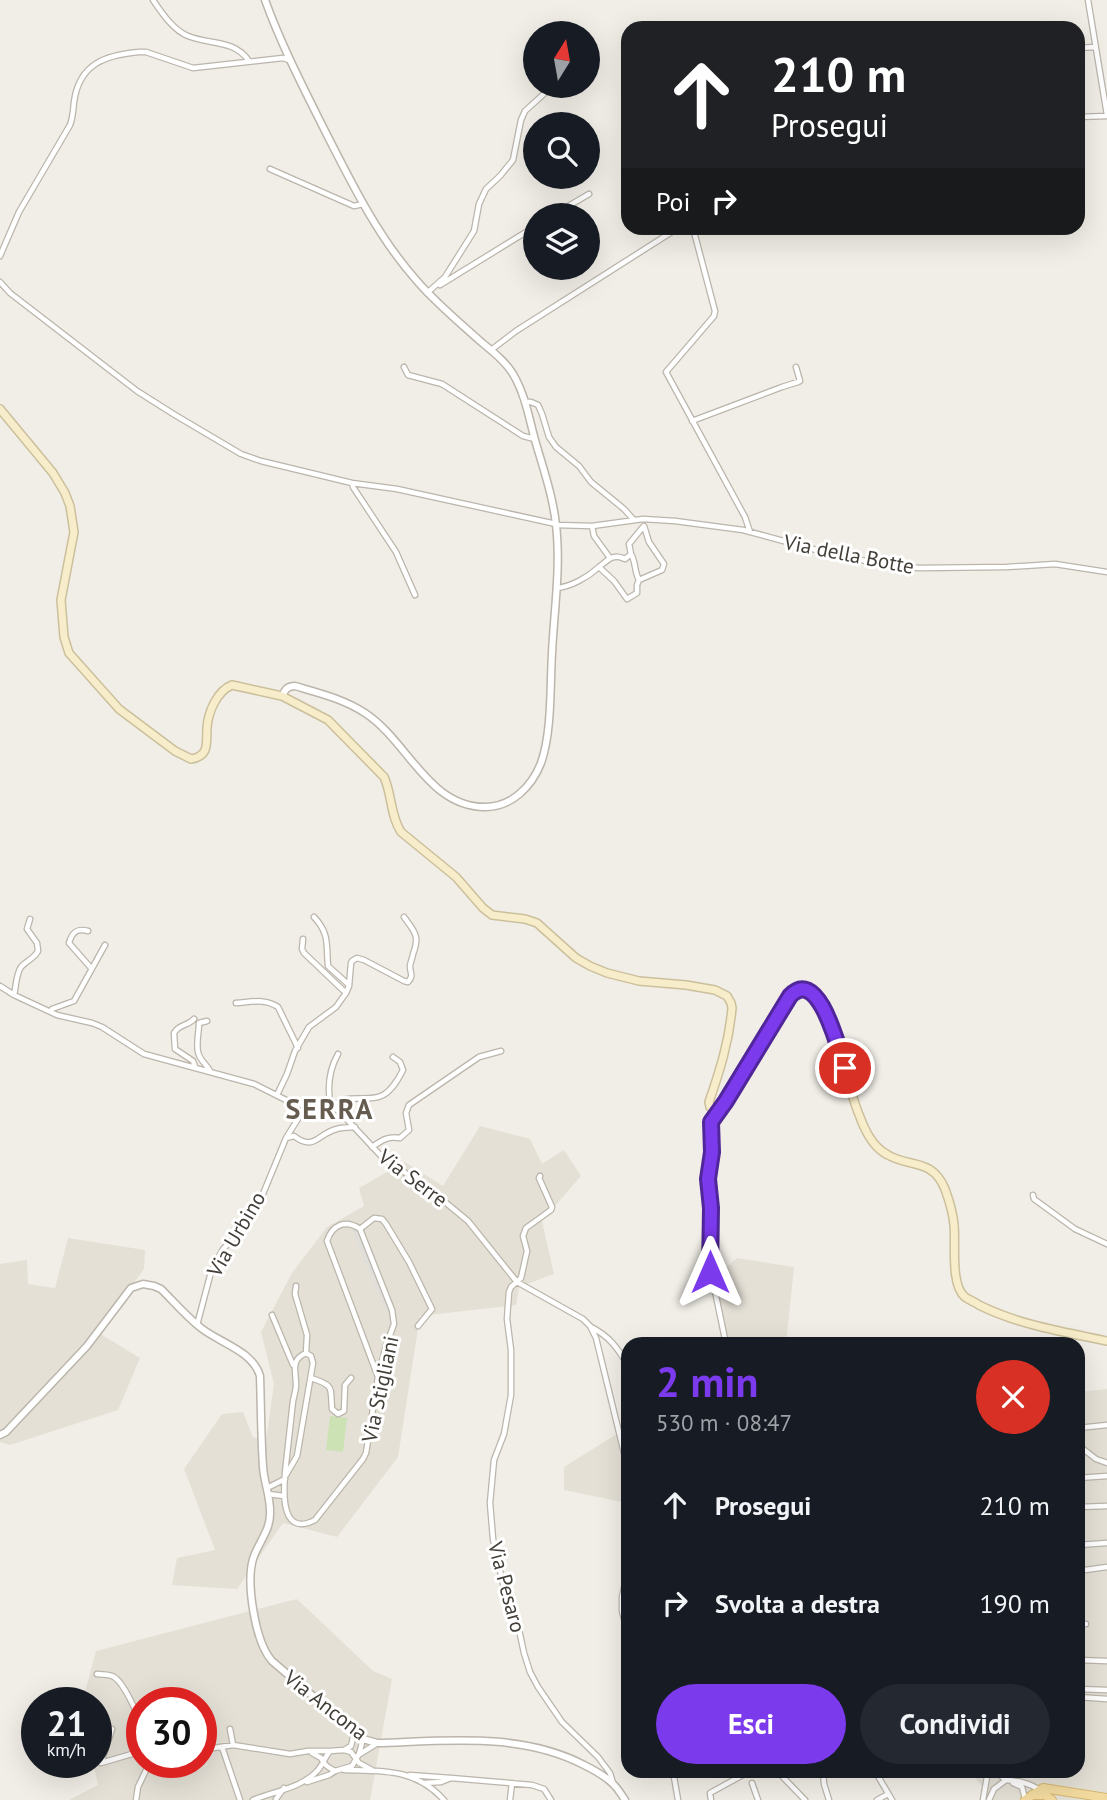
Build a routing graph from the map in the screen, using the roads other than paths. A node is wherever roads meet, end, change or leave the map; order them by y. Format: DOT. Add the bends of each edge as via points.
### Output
graph roads {
  1 [pos="153,0"];
  2 [pos="265,0"];
  3 [pos="1088,0"];
  4 [pos="1095,47"];
  5 [pos="1085,48"];
  6 [pos="289,60"];
  7 [pos="249,61"];
  8 [pos="540,98"];
  9 [pos="1107,115"];
  10 [pos="1085,117"];
  11 [pos="270,169"];
  12 [pos="589,194"];
  13 [pos="574,203"];
  14 [pos="363,204"];
  15 [pos="523,234"];
  16 [pos="667,235"];
  17 [pos="695,235"];
  18 [pos="0,256"];
  19 [pos="0,282"];
  20 [pos="427,293"];
  21 [pos="491,350"];
  22 [pos="404,367"];
  23 [pos="796,367"];
  24 [pos="525,402"];
  25 [pos="0,409"];
  26 [pos="692,421"];
  27 [pos="535,439"];
  28 [pos="352,483"];
  29 [pos="633,520"];
  30 [pos="556,525"];
  31 [pos="592,526"];
  32 [pos="750,532"];
  33 [pos="631,554"];
  34 [pos="610,558"];
  35 [pos="600,567"];
  36 [pos="1107,572"];
  37 [pos="639,580"];
  38 [pos="556,588"];
  39 [pos="415,595"];
  40 [pos="282,696"];
  41 [pos="314,917"];
  42 [pos="404,917"];
  43 [pos="30,919"];
  44 [pos="88,931"];
  45 [pos="303,939"];
  46 [pos="105,945"];
  47 [pos="91,968"];
  48 [pos="0,986"];
  49 [pos="349,986"];
  50 [pos="346,993"];
  51 [pos="14,995"];
  52 [pos="236,1003"];
  53 [pos="51,1012"];
  54 [pos="194,1019"];
  55 [pos="207,1021"];
  56 [pos="298,1048"];
  57 [pos="501,1051"];
  58 [pos="338,1054"];
  59 [pos="393,1057"];
  60 [pos="195,1067"];
  61 [pos="211,1072"];
  62 [pos="276,1095"];
  63 [pos="306,1106"];
  64 [pos="332,1109"];
  65 [pos="718,1110"];
  66 [pos="356,1127"];
  67 [pos="286,1138"];
  68 [pos="372,1147"];
  69 [pos="540,1176"];
  70 [pos="1032,1195"];
  71 [pos="360,1229"];
  72 [pos="1107,1244"];
  73 [pos="517,1282"];
  74 [pos="296,1286"];
  75 [pos="272,1315"];
  76 [pos="197,1325"];
  77 [pos="418,1326"];
  78 [pos="590,1326"];
  79 [pos="724,1337"];
  80 [pos="1107,1342"];
  81 [pos="306,1353"];
  82 [pos="621,1353"];
  83 [pos="294,1366"];
  84 [pos="378,1377"];
  85 [pos="311,1378"];
  86 [pos="351,1378"];
  87 [pos="1107,1424"];
  88 [pos="1085,1427"];
  89 [pos="0,1435"];
  90 [pos="621,1440"];
  91 [pos="1085,1450"];
  92 [pos="287,1456"];
  93 [pos="296,1458"];
  94 [pos="1107,1463"];
  95 [pos="1107,1476"];
  96 [pos="264,1478"];
  97 [pos="1085,1478"];
  98 [pos="285,1479"];
  99 [pos="276,1483"];
  100 [pos="285,1487"];
  101 [pos="269,1492"];
  102 [pos="284,1496"];
  103 [pos="1107,1506"];
  104 [pos="1085,1507"];
  105 [pos="1107,1542"];
  106 [pos="1085,1544"];
  107 [pos="1107,1567"];
  108 [pos="1085,1570"];
  109 [pos="1085,1660"];
  110 [pos="1107,1661"];
  111 [pos="97,1674"];
  112 [pos="1085,1689"];
  113 [pos="1107,1690"];
  114 [pos="126,1692"];
  115 [pos="1085,1697"];
  116 [pos="1107,1699"];
  117 [pos="230,1729"];
  118 [pos="352,1732"];
  119 [pos="363,1739"];
  120 [pos="377,1743"];
  121 [pos="233,1745"];
  122 [pos="351,1746"];
  123 [pos="222,1747"];
  124 [pos="217,1748"];
  125 [pos="344,1750"];
  126 [pos="308,1751"];
  127 [pos="330,1751"];
  128 [pos="358,1757"];
  129 [pos="323,1763"];
  130 [pos="344,1770"];
  131 [pos="372,1770"];
  132 [pos="335,1771"];
  133 [pos="407,1775"];
  134 [pos="142,1778"];
  135 [pos="451,1778"];
  136 [pos="674,1778"];
  137 [pos="737,1778"];
  138 [pos="784,1778"];
  139 [pos="824,1778"];
  140 [pos="879,1778"];
  141 [pos="987,1778"];
  142 [pos="1004,1778"];
  143 [pos="1006,1780"];
  144 [pos="424,1783"];
  145 [pos="441,1783"];
  146 [pos="512,1783"];
  147 [pos="613,1783"];
  148 [pos="752,1783"];
  149 [pos="300,1785"];
  150 [pos="284,1788"];
  151 [pos="269,1793"];
  152 [pos="888,1794"];
  153 [pos="1045,1795"];
  154 [pos="442,1798"];
  155 [pos="804,1798"];
  156 [pos="1107,1798"];
  157 [pos="1027,1799"];
  158 [pos="136,1800"];
  159 [pos="240,1800"];
  160 [pos="253,1800"];
  161 [pos="276,1800"];
  162 [pos="510,1800"];
  163 [pos="551,1800"];
  164 [pos="625,1800"];
  165 [pos="678,1800"];
  166 [pos="711,1800"];
  167 [pos="757,1800"];
  168 [pos="797,1800"];
  169 [pos="829,1800"];
  170 [pos="877,1800"];
  171 [pos="892,1800"];
  172 [pos="983,1800"];
  173 [pos="989,1800"];
  1 -- 7 [label="street" via="175,28 230,46"];
  2 -- 6 [label="street"];
  3 -- 4 [label="street"];
  4 -- 5 [label="street"];
  4 -- 9 [label="street"];
  6 -- 7 [label="street"];
  6 -- 14 [label="street"];
  7 -- 18 [label="street" via="193,68 146,52 97,61 80,80 70,125 19,212"];
  8 -- 20 [label="street" via="524,111 513,160 486,189 474,231 445,277"];
  9 -- 10 [label="street"];
  11 -- 14 [label="street" via="354,206"];
  12 -- 13 [label="street"];
  14 -- 20 [label="street"];
  15 -- 20 [label="street"];
  16 -- 21 [label="street"];
  17 -- 26 [label="street" via="715,312 666,372"];
  19 -- 28 [label="street, Via della Botte" via="137,391 229,448 261,461"];
  20 -- 21 [label="street"];
  21 -- 24 [label="street" via="512,372"];
  22 -- 27 [label="street" via="408,375 442,384 523,436"];
  23 -- 26 [label="street" via="800,381"];
  24 -- 27 [label="street"];
  24 -- 29 [label="street" via="538,405 556,447"];
  25 -- 40 [label="main road" via="65,493 74,532 61,592 66,646 119,709 175,751 194,759 207,745 209,719 225,688 232,685"];
  26 -- 32 [label="street"];
  27 -- 30 [label="street"];
  28 -- 30 [label="street, Via della Botte"];
  28 -- 39 [label="street" via="396,552"];
  29 -- 31 [label="street, Via della Botte"];
  29 -- 32 [label="street, Via della Botte"];
  30 -- 31 [label="street, Via della Botte"];
  30 -- 38 [label="street"];
  31 -- 34 [label="street"];
  32 -- 36 [label="street, Via della Botte" via="842,557 892,565 1007,568 1055,564"];
  33 -- 34 [label="street" via="625,559"];
  33 -- 37 [label="street"];
  33 -- 37 [label="street" via="629,544 644,526 664,564 660,572"];
  34 -- 35 [label="street"];
  35 -- 37 [label="street" via="626,599 637,593"];
  35 -- 38 [label="street"];
  38 -- 40 [label="street" via="546,745 529,785 498,806 463,805 449,798 383,728 352,706 295,686 285,689"];
  40 -- 65 [label="main road" via="338,728 386,782 401,832 456,877 488,912 537,923 576,958 607,973 705,987 727,996 732,1008 728,1039 709,1102"];
  41 -- 49 [label="street" via="327,939 327,966"];
  42 -- 49 [label="street" via="417,937 411,979 404,981 357,958 351,963"];
  43 -- 51 [label="street" via="27,929 38,951 18,973"];
  44 -- 47 [label="street" via="76,931 69,943"];
  45 -- 50 [label="street" via="304,953"];
  46 -- 47 [label="street"];
  47 -- 53 [label="street" via="74,1001"];
  48 -- 51 [label="street"];
  49 -- 50 [label="street"];
  50 -- 56 [label="street" via="336,1007 309,1027"];
  51 -- 53 [label="street"];
  52 -- 56 [label="street" via="275,1004"];
  53 -- 60 [label="street" via="102,1027 144,1054"];
  54 -- 60 [label="street" via="174,1033 175,1049"];
  55 -- 61 [label="street" via="199,1023 198,1049"];
  56 -- 62 [label="street"];
  57 -- 68 [label="street" via="479,1057 409,1105 410,1130"];
  58 -- 64 [label="street" via="329,1083"];
  59 -- 64 [label="street" via="404,1070 385,1094 344,1099"];
  60 -- 61 [label="street"];
  61 -- 62 [label="street"];
  62 -- 63 [label="street"];
  63 -- 64 [label="street"];
  63 -- 67 [label="street, Via Urbino"];
  64 -- 66 [label="street, Via Serre"];
  65 -- 79 [label="street" via="711,1122 708,1179 710,1272"];
  65 -- 80 [label="main road" via="790,996 796,990 809,990 827,1014 857,1111 871,1138 884,1154 924,1165 942,1182 954,1222 957,1284 965,1297 1012,1320"];
  66 -- 67 [label="street" via="335,1129 316,1142"];
  66 -- 68 [label="street, Via Serre"];
  67 -- 76 [label="street, Via Urbino" via="258,1206 223,1249 211,1272"];
  68 -- 73 [label="street, Via Serre" via="468,1221"];
  69 -- 73 [label="street, Via Pesaro" via="552,1208 524,1232 527,1251"];
  70 -- 72 [label="street" via="1075,1229"];
  71 -- 77 [label="street" via="374,1218 382,1219 409,1262 432,1309"];
  71 -- 84 [label="street, Via Stigliani" via="394,1324"];
  71 -- 84 [label="street" via="344,1224 335,1227 327,1241"];
  73 -- 78 [label="street, Via Serre"];
  73 -- 147 [label="street, Via Pesaro" via="509,1292 511,1395 494,1460 493,1539 508,1606 516,1616 530,1672 562,1722 598,1757"];
  74 -- 81 [label="street" via="307,1335"];
  75 -- 83 [label="street"];
  76 -- 89 [label="street" via="161,1289 136,1285 87,1346"];
  76 -- 96 [label="street" via="257,1368"];
  78 -- 82 [label="street, Via Serre"];
  78 -- 90 [label="street"];
  81 -- 83 [label="street"];
  81 -- 85 [label="street" via="313,1363"];
  83 -- 92 [label="street"];
  84 -- 102 [label="street, Via Stigliani" via="366,1453 323,1511 309,1523 295,1522 286,1512"];
  85 -- 86 [label="street" via="331,1389 332,1409 342,1413 345,1385"];
  85 -- 93 [label="street"];
  87 -- 88 [label="street"];
  91 -- 94 [label="street"];
  92 -- 93 [label="street"];
  92 -- 98 [label="street"];
  93 -- 98 [label="street"];
  95 -- 97 [label="street"];
  96 -- 99 [label="street"];
  96 -- 101 [label="street, Via Ancona"];
  98 -- 99 [label="street"];
  98 -- 100 [label="street"];
  99 -- 101 [label="street"];
  100 -- 101 [label="street"];
  100 -- 102 [label="street"];
  101 -- 102 [label="street"];
  101 -- 118 [label="street, Via Ancona" via="269,1525 250,1577 264,1649 279,1668"];
  103 -- 104 [label="street"];
  105 -- 106 [label="street"];
  107 -- 108 [label="street"];
  109 -- 110 [label="street"];
  111 -- 114 [label="street" via="112,1675"];
  112 -- 113 [label="street"];
  115 -- 116 [label="street"];
  117 -- 121 [label="street"];
  118 -- 119 [label="street, Via Ancona"];
  118 -- 122 [label="street"];
  119 -- 120 [label="street, Via Ancona"];
  119 -- 122 [label="street"];
  119 -- 128 [label="street"];
  120 -- 128 [label="street"];
  120 -- 147 [label="street, Via Ancona" via="510,1743 571,1758"];
  121 -- 123 [label="street"];
  121 -- 126 [label="street" via="290,1754"];
  122 -- 125 [label="street"];
  123 -- 124 [label="street"];
  123 -- 159 [label="street"];
  125 -- 127 [label="street"];
  125 -- 128 [label="street"];
  126 -- 127 [label="street"];
  126 -- 129 [label="street"];
  127 -- 129 [label="street"];
  128 -- 130 [label="street"];
  128 -- 131 [label="street" via="359,1763"];
  129 -- 132 [label="street"];
  129 -- 149 [label="street"];
  130 -- 131 [label="street"];
  130 -- 132 [label="street"];
  131 -- 133 [label="street"];
  132 -- 149 [label="street"];
  133 -- 135 [label="street"];
  133 -- 144 [label="street"];
  134 -- 158 [label="street"];
  135 -- 145 [label="street"];
  135 -- 146 [label="street"];
  136 -- 165 [label="street"];
  137 -- 166 [label="street" via="710,1793"];
  138 -- 155 [label="street"];
  139 -- 169 [label="street"];
  140 -- 152 [label="street"];
  141 -- 172 [label="street"];
  142 -- 143 [label="street"];
  143 -- 153 [label="street" via="1024,1782"];
  143 -- 157 [label="street" via="1022,1787"];
  143 -- 173 [label="street"];
  144 -- 145 [label="street"];
  144 -- 154 [label="street"];
  145 -- 154 [label="street"];
  146 -- 162 [label="street"];
  146 -- 163 [label="street" via="544,1789"];
  147 -- 164 [label="street, Via Ancona"];
  148 -- 167 [label="street"];
  149 -- 150 [label="street"];
  150 -- 151 [label="street"];
  150 -- 161 [label="street"];
  151 -- 160 [label="street"];
  151 -- 161 [label="street"];
  152 -- 170 [label="street"];
  152 -- 171 [label="street"];
  153 -- 156 [label="main road" via="1052,1789"];
  153 -- 157 [label="main road"];
  155 -- 168 [label="street"];
}
